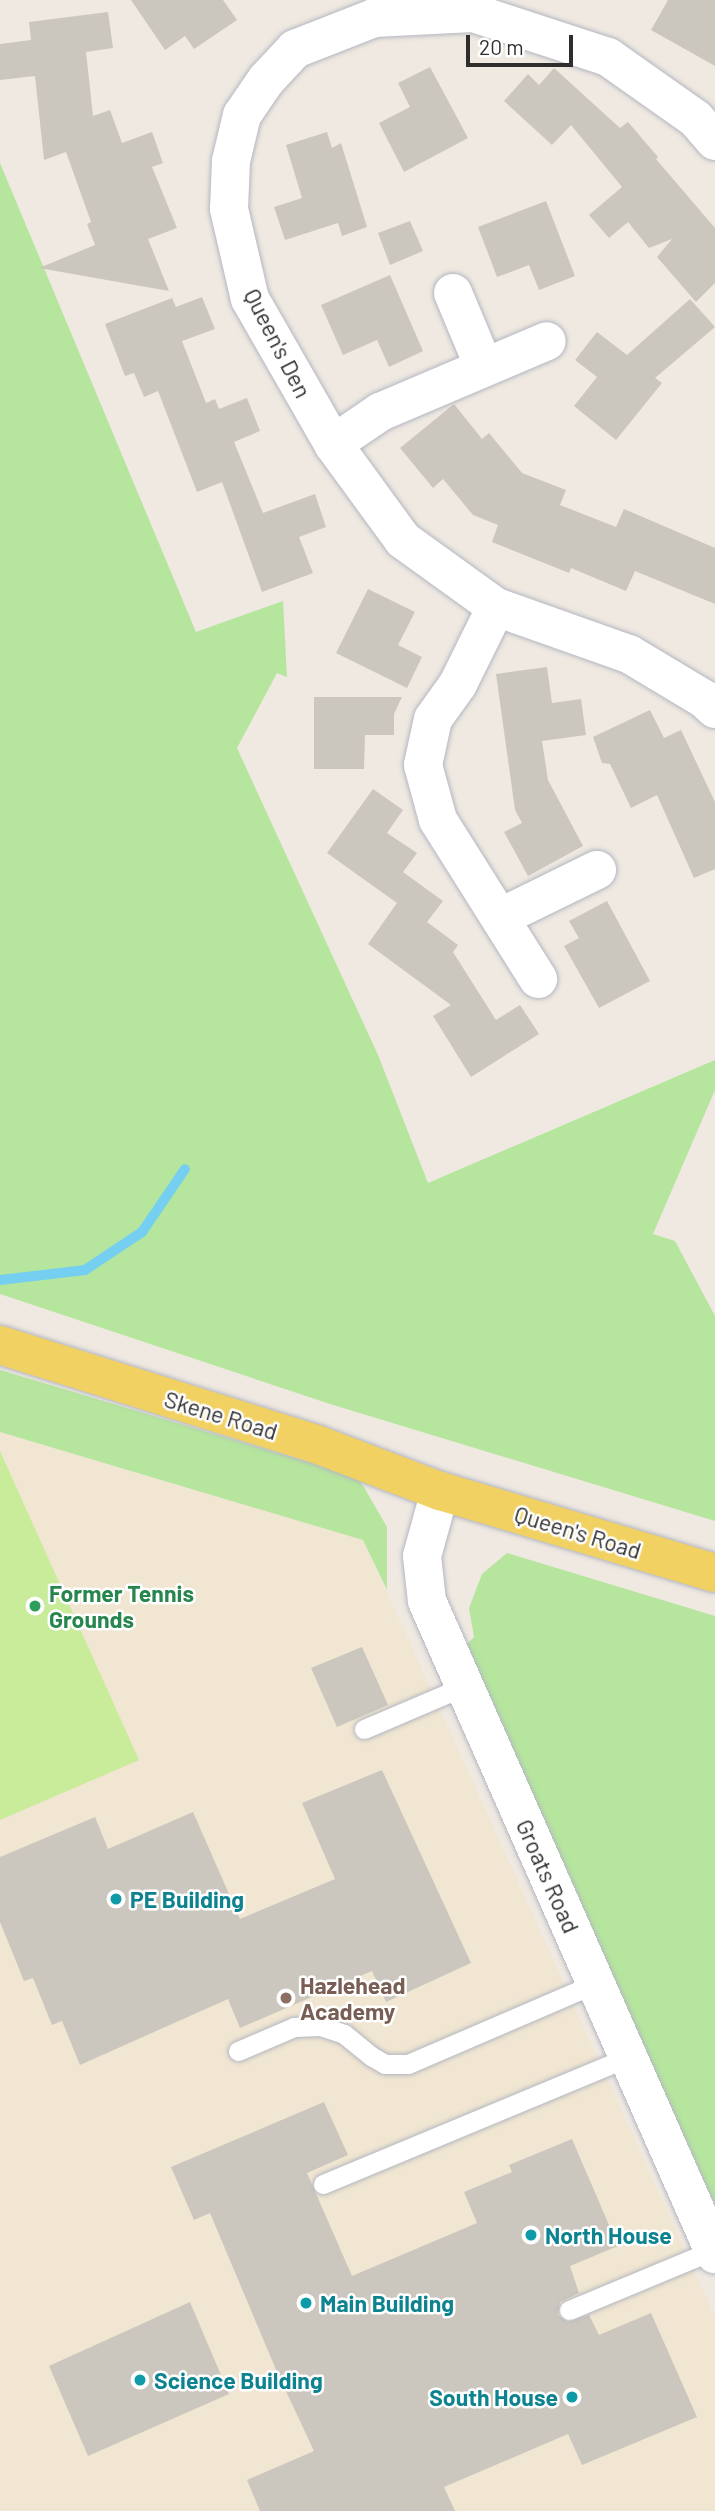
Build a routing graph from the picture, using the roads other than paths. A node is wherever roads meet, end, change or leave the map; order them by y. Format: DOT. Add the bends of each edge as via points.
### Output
graph roads {
  1 [pos="373,9"];
  2 [pos="715,141"];
  3 [pos="453,293"];
  4 [pos="547,341"];
  5 [pos="484,367"];
  6 [pos="333,444"];
  7 [pos="496,607"];
  8 [pos="715,709"];
  9 [pos="597,870"];
  10 [pos="500,917"];
  11 [pos="538,979"];
  12 [pos="0,1345"];
  13 [pos="440,1491"];
  14 [pos="715,1573"];
  15 [pos="465,1686"];
  16 [pos="364,1729"];
  17 [pos="596,1983"];
  18 [pos="238,2050"];
  19 [pos="628,2057"];
  20 [pos="323,2184"];
  21 [pos="714,2253"];
  22 [pos="569,2310"];
  1 -- 2 [label="street, Queen's Den" via="473,13 608,57 696,119"];
  1 -- 6 [label="street, Queen's Den" via="295,49 266,80 242,115 231,161 229,209 250,299"];
  3 -- 5 [label="street"];
  4 -- 5 [label="street"];
  5 -- 6 [label="street" via="380,412"];
  6 -- 7 [label="street, Queen's Den" via="403,540"];
  7 -- 8 [label="street, Queen's Den" via="629,654"];
  7 -- 10 [label="street" via="458,684 433,719 423,765 438,820"];
  9 -- 10 [label="street"];
  10 -- 11 [label="street"];
  12 -- 13 [label="main road, Skene Road" via="316,1444"];
  13 -- 14 [label="main road, Queen's Road"];
  13 -- 15 [label="street, Groats Road" via="422,1556 427,1601"];
  15 -- 16 [label="lane"];
  15 -- 17 [label="street, Groats Road"];
  17 -- 18 [label="lane" via="408,2064 375,2060 344,2034 320,2026 288,2029"];
  17 -- 19 [label="street, Groats Road"];
  19 -- 20 [label="lane"];
  19 -- 21 [label="street, Groats Road"];
  21 -- 22 [label="lane"];
}
